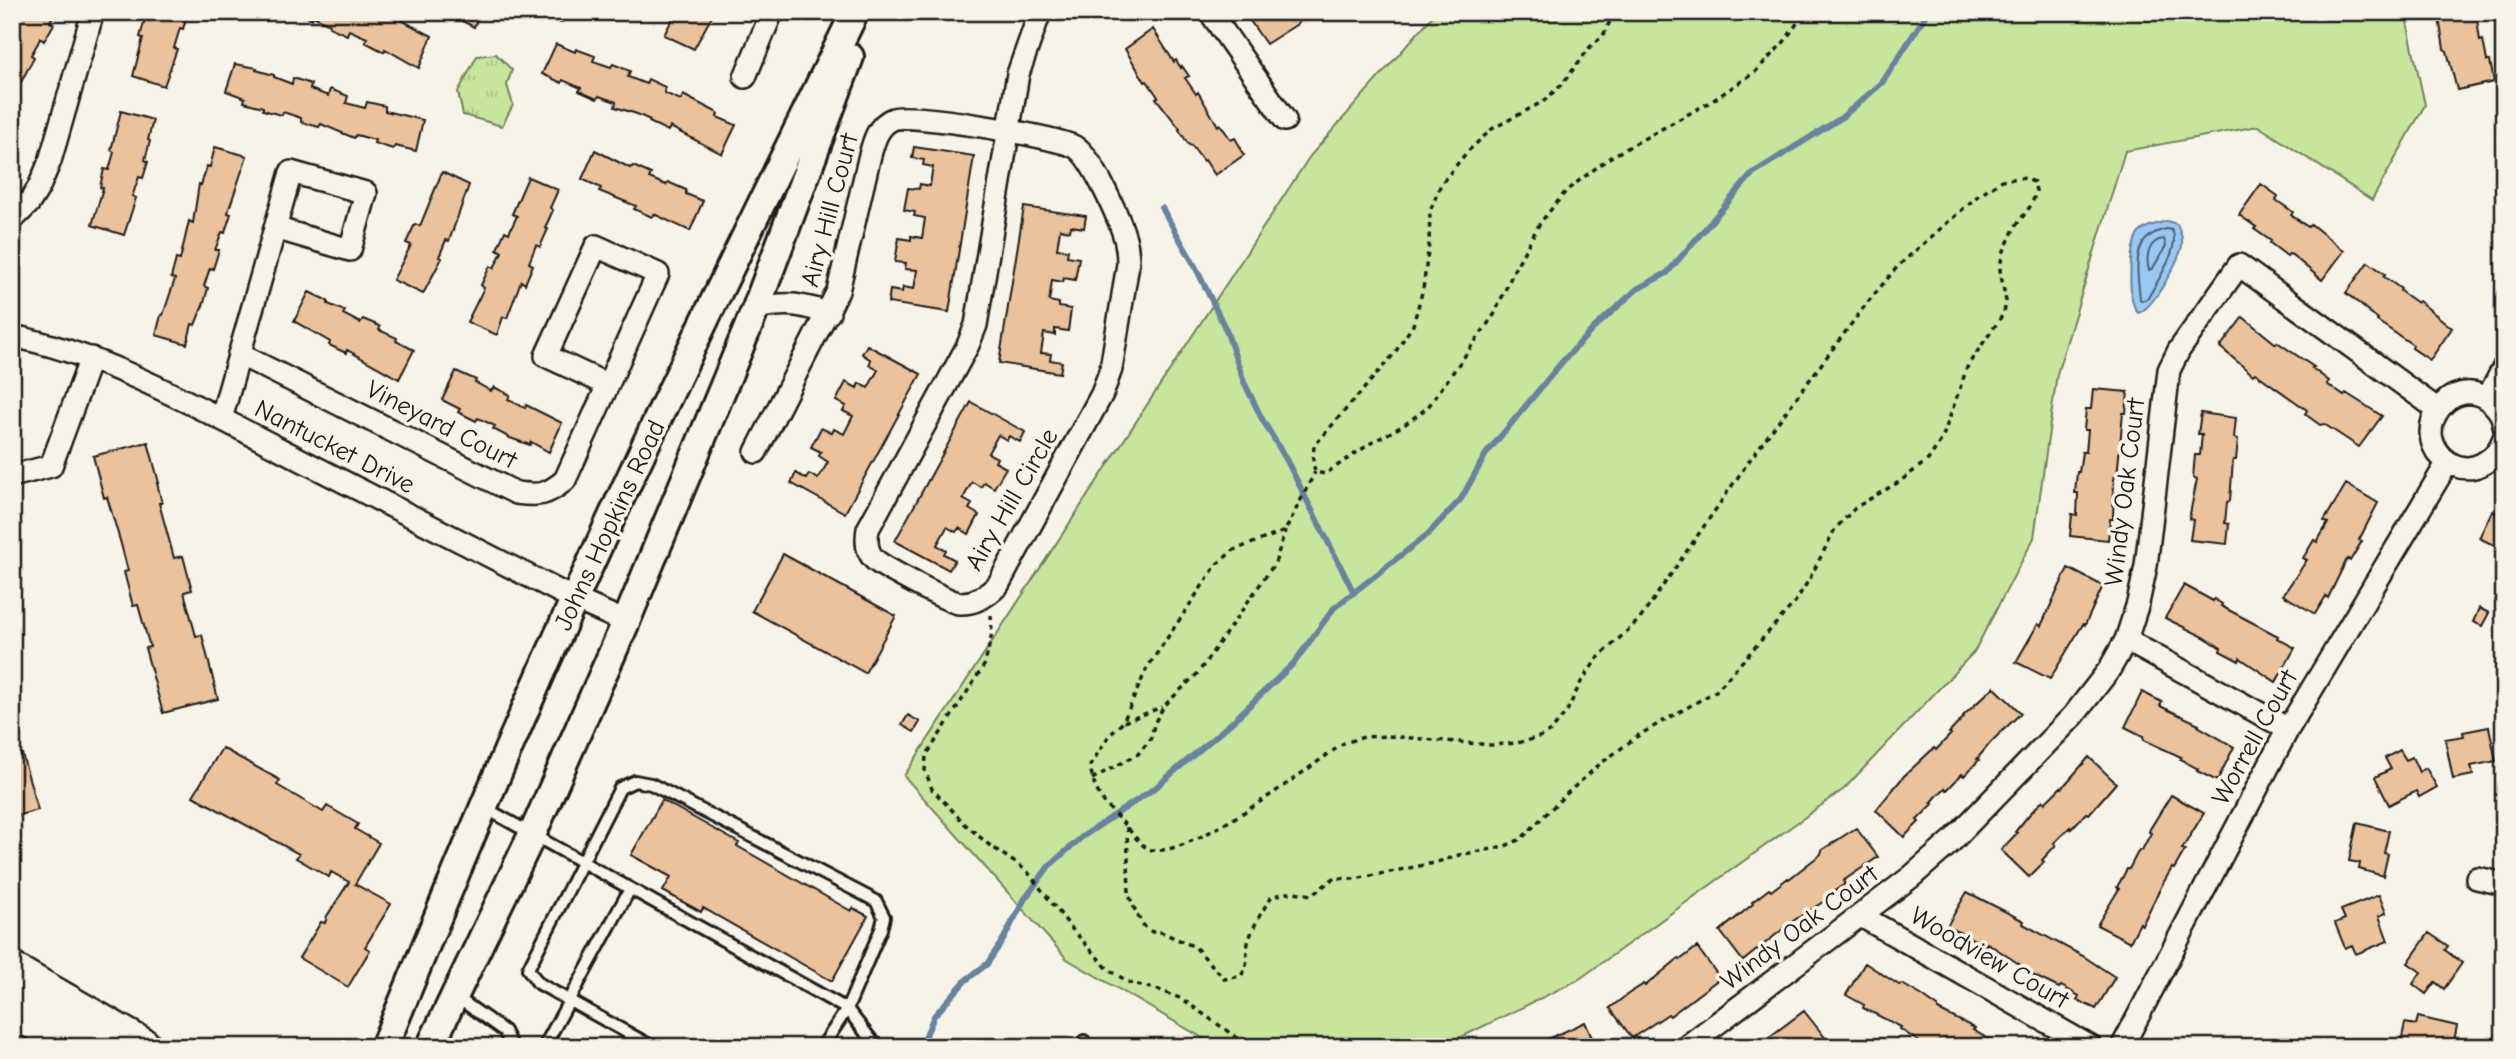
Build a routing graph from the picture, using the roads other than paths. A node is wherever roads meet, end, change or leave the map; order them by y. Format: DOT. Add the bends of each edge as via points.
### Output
graph roads {
  1 [pos="93,12"];
  2 [pos="772,12"];
  3 [pos="855,12"];
  4 [pos="867,12"];
  5 [pos="1040,12"];
  6 [pos="1210,12"];
  7 [pos="745,77"];
  8 [pos="1285,120"];
  9 [pos="1009,132"];
  10 [pos="12,220"];
  11 [pos="275,228"];
  12 [pos="755,308"];
  13 [pos="829,313"];
  14 [pos="12,336"];
  15 [pos="239,354"];
  16 [pos="91,358"];
  17 [pos="2504,367"];
  18 [pos="608,385"];
  19 [pos="2487,398"];
  20 [pos="2437,410"];
  21 [pos="221,419"];
  22 [pos="2504,425"];
  23 [pos="2502,447"];
  24 [pos="756,452"];
  25 [pos="2448,462"];
  26 [pos="12,477"];
  27 [pos="574,599"];
  28 [pos="626,622"];
  29 [pos="2126,640"];
  30 [pos="2288,729"];
  31 [pos="483,807"];
  32 [pos="532,835"];
  33 [pos="583,863"];
  34 [pos="2477,878"];
  35 [pos="2504,884"];
  36 [pos="630,889"];
  37 [pos="1861,916"];
  38 [pos="12,972"];
  39 [pos="454,995"];
  40 [pos="570,1000"];
  41 [pos="12,1008"];
  42 [pos="847,1009"];
  43 [pos="876,1046"];
  44 [pos="82,1047"];
  45 [pos="142,1047"];
  46 [pos="384,1047"];
  47 [pos="429,1047"];
  48 [pos="512,1047"];
  49 [pos="544,1047"];
  50 [pos="653,1047"];
  51 [pos="822,1047"];
  52 [pos="1686,1047"];
  53 [pos="2091,1047"];
  54 [pos="2122,1047"];
  1 -- 10 [label="street" via="50,161 29,203"];
  2 -- 7 [label="street"];
  3 -- 27 [label="street, Johns Hopkins Road"];
  4 -- 12 [label="street, Johns Hopkins Road"];
  5 -- 9 [label="street, Airy Hill Circle" via="1018,74"];
  6 -- 8 [label="street"];
  9 -- 9 [label="street, Airy Hill Circle" via="976,325 868,529 866,541 874,560 959,603 987,596 998,584 1102,394 1111,369 1128,264 1123,233 1091,162 1062,141"];
  9 -- 13 [label="street, Airy Hill Court" via="917,117 892,119 883,126 874,139 845,269"];
  11 -- 11 [label="street" via="291,172 366,193 350,250"];
  11 -- 15 [label="street"];
  12 -- 13 [label="street, Airy Hill Court" via="796,303"];
  12 -- 28 [label="street, Johns Hopkins Road"];
  13 -- 24 [label="street, Airy Hill Court"];
  14 -- 16 [label="street, Nantucket Drive"];
  15 -- 18 [label="street, Vineyard Court" via="516,493 531,495 549,493 565,480"];
  15 -- 21 [label="street"];
  16 -- 21 [label="street, Nantucket Drive"];
  16 -- 26 [label="street" via="51,466"];
  17 -- 19 [label="street"];
  18 -- 18 [label="street, Vineyard Court" via="658,274 596,246 546,356"];
  19 -- 20 [label="street" via="2460,394"];
  19 -- 22 [label="street" via="2498,408"];
  20 -- 25 [label="street" via="2431,438"];
  20 -- 29 [label="street, Windy Oak Court" via="2239,265 2169,370 2146,566"];
  21 -- 27 [label="street, Nantucket Drive"];
  23 -- 25 [label="street" via="2490,461 2478,466"];
  25 -- 30 [label="street, Worrell Court"];
  27 -- 28 [label="street, Nantucket Drive"];
  27 -- 31 [label="street, Johns Hopkins Road"];
  28 -- 32 [label="street, Johns Hopkins Road"];
  29 -- 30 [label="street"];
  29 -- 37 [label="street, Windy Oak Court" via="2074,715 1952,841"];
  30 -- 54 [label="street, Worrell Court"];
  31 -- 32 [label="lane"];
  31 -- 46 [label="street, Johns Hopkins Road"];
  32 -- 33 [label="lane"];
  32 -- 39 [label="street, Johns Hopkins Road"];
  33 -- 36 [label="lane"];
  33 -- 40 [label="lane" via="528,968 538,983"];
  33 -- 42 [label="lane" via="620,788 635,781 651,784 876,901 884,917 881,929"];
  34 -- 35 [label="street"];
  36 -- 40 [label="lane"];
  36 -- 42 [label="lane"];
  37 -- 52 [label="street, Windy Oak Court"];
  37 -- 53 [label="street, Woodview Court"];
  38 -- 45 [label="highway"];
  39 -- 47 [label="street, Johns Hopkins Road"];
  39 -- 48 [label="lane" via="504,1031"];
  40 -- 49 [label="lane"];
  40 -- 50 [label="lane"];
  41 -- 44 [label="highway"];
  42 -- 43 [label="lane"];
  42 -- 51 [label="lane"];
}
